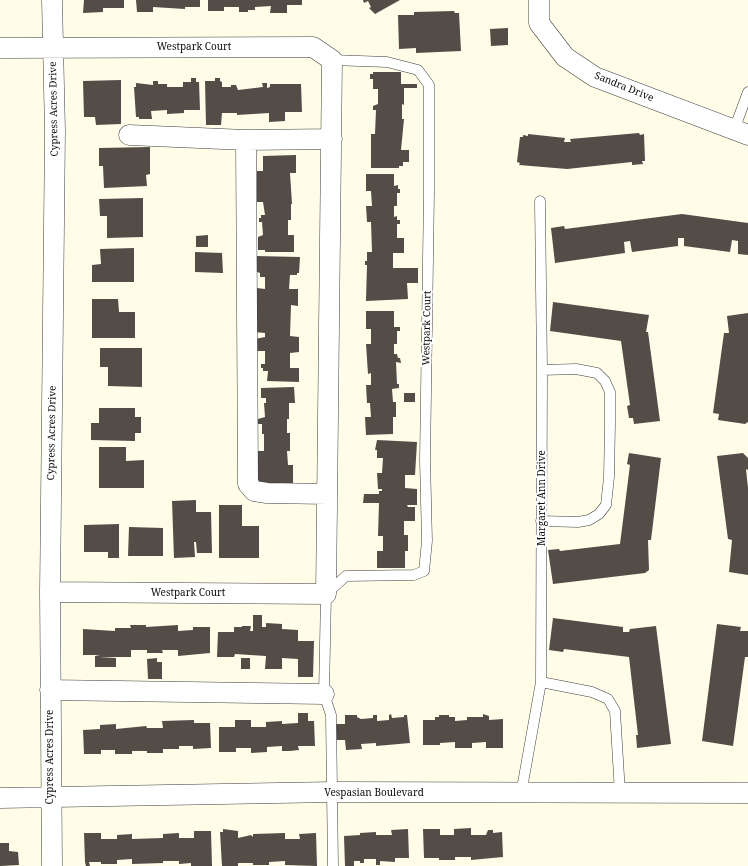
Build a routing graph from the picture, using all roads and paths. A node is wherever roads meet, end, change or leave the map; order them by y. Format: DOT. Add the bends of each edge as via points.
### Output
graph roads {
  1 [pos="52,0"];
  2 [pos="539,0"];
  3 [pos="0,48"];
  4 [pos="53,48"];
  5 [pos="332,60"];
  6 [pos="748,92"];
  7 [pos="741,132"];
  8 [pos="129,135"];
  9 [pos="332,139"];
  10 [pos="246,140"];
  11 [pos="540,201"];
  12 [pos="542,370"];
  13 [pos="327,494"];
  14 [pos="541,521"];
  15 [pos="50,592"];
  16 [pos="326,594"];
  17 [pos="541,682"];
  18 [pos="50,690"];
  19 [pos="324,694"];
  20 [pos="332,792"];
  21 [pos="748,793"];
  22 [pos="521,794"];
  23 [pos="620,794"];
  24 [pos="50,797"];
  25 [pos="0,798"];
  26 [pos="52,866"];
  27 [pos="333,866"];
  1 -- 4 [label="street, Cypress Acres Drive"];
  2 -- 7 [label="street, Sandra Drive" via="539,23 565,57 595,77"];
  3 -- 4 [label="street, Westpark Court"];
  4 -- 5 [label="street, Westpark Court" via="313,47"];
  4 -- 15 [label="street, Cypress Acres Drive" via="56,131"];
  5 -- 9 [label="street"];
  5 -- 16 [label="lane, Westpark Court" via="395,64 418,70 428,85 430,192 425,460 427,541 424,571 414,575 346,576"];
  6 -- 7 [label="lane"];
  8 -- 10 [label="street"];
  9 -- 10 [label="street"];
  9 -- 13 [label="street"];
  10 -- 13 [label="street" via="248,484 254,491 267,493"];
  11 -- 12 [label="lane, Margaret Ann Drive"];
  12 -- 14 [label="lane, Margaret Ann Drive"];
  12 -- 14 [label="lane" via="576,369 597,373 605,380 610,392 610,477 606,505 600,514 578,522"];
  13 -- 16 [label="street"];
  14 -- 17 [label="lane, Margaret Ann Drive"];
  15 -- 16 [label="street, Westpark Court"];
  15 -- 18 [label="street, Cypress Acres Drive"];
  16 -- 19 [label="lane"];
  17 -- 22 [label="lane, Margaret Ann Drive"];
  17 -- 23 [label="lane" via="592,692 608,699 615,711"];
  18 -- 19 [label="street"];
  18 -- 24 [label="street, Cypress Acres Drive"];
  19 -- 20 [label="lane" via="331,715"];
  20 -- 22 [label="street, Vespasian Boulevard"];
  20 -- 24 [label="street, Vespasian Boulevard"];
  20 -- 27 [label="lane"];
  21 -- 23 [label="street, Vespasian Boulevard"];
  22 -- 23 [label="street, Vespasian Boulevard"];
  24 -- 25 [label="street, Vespasian Boulevard"];
  24 -- 26 [label="street, Cypress Acres Drive"];
}
